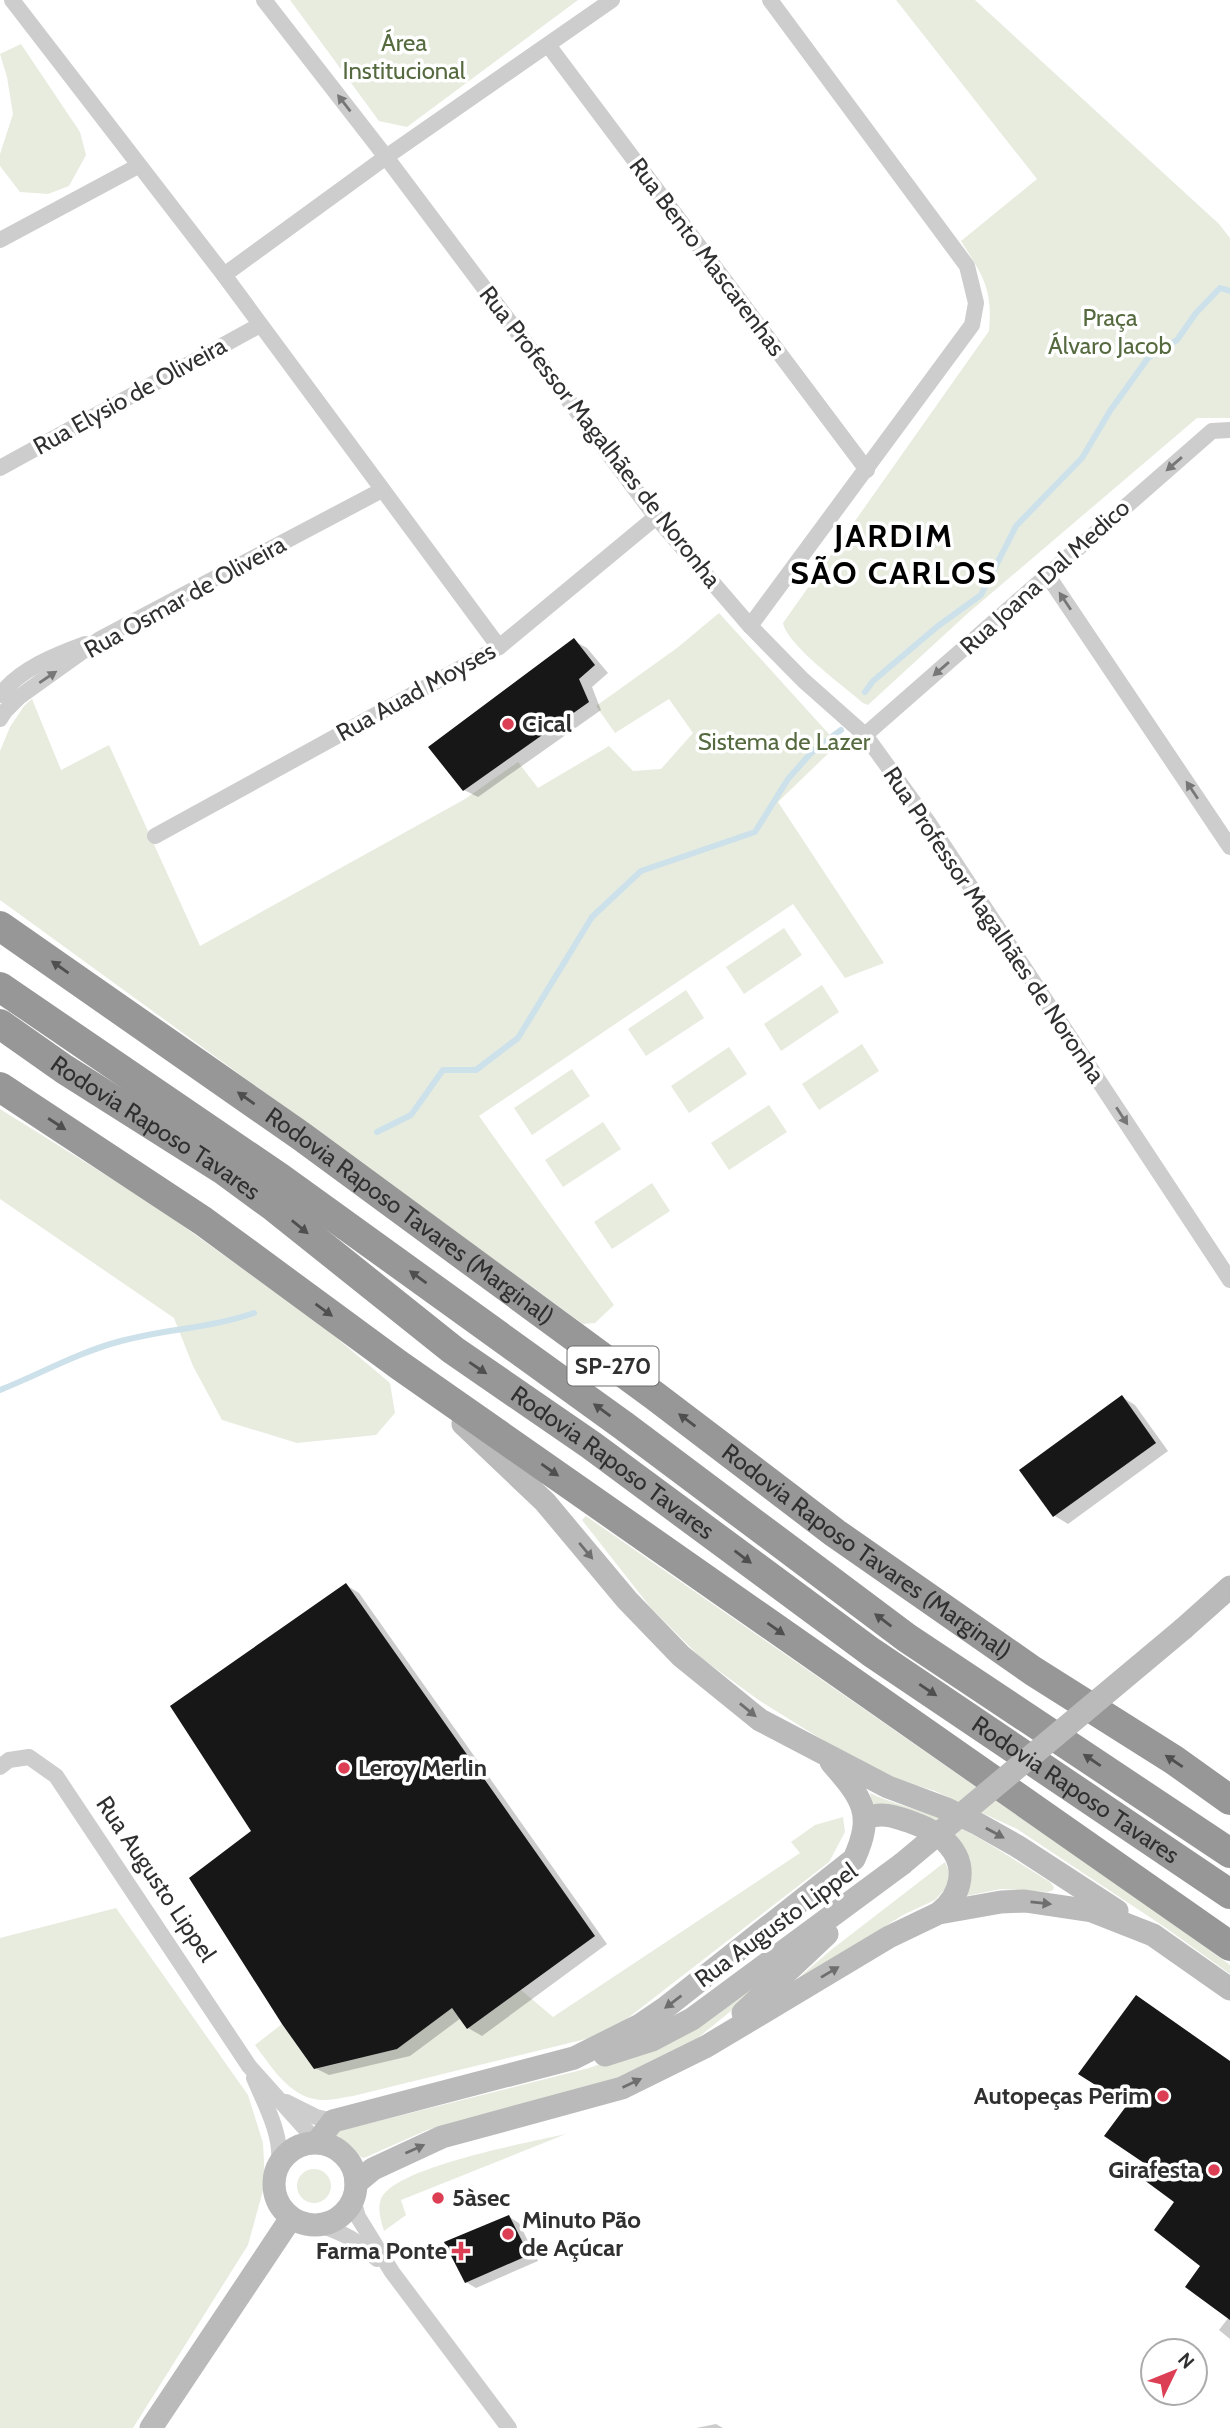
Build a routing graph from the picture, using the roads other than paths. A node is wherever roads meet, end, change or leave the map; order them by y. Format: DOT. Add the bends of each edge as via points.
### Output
graph roads {
  1 [pos="264,0"];
  2 [pos="612,0"];
  3 [pos="770,0"];
  4 [pos="14,3"];
  5 [pos="0,14"];
  6 [pos="548,45"];
  7 [pos="386,157"];
  8 [pos="138,166"];
  9 [pos="0,240"];
  10 [pos="224,275"];
  11 [pos="260,324"];
  12 [pos="1230,430"];
  13 [pos="0,468"];
  14 [pos="867,470"];
  15 [pos="382,490"];
  16 [pos="656,517"];
  17 [pos="1048,576"];
  18 [pos="750,626"];
  19 [pos="100,639"];
  20 [pos="499,647"];
  21 [pos="0,695"];
  22 [pos="0,719"];
  23 [pos="865,735"];
  24 [pos="155,836"];
  25 [pos="1230,847"];
  26 [pos="6,929"];
  27 [pos="0,987"];
  28 [pos="0,1024"];
  29 [pos="0,1050"];
  30 [pos="0,1087"];
  31 [pos="274,1206"];
  32 [pos="1230,1280"];
  33 [pos="399,1365"];
  34 [pos="1230,1587"];
  35 [pos="824,1754"];
  36 [pos="0,1767"];
  37 [pos="1230,1800"];
  38 [pos="866,1818"];
  39 [pos="1230,1853"];
  40 [pos="896,1869"];
  41 [pos="1230,1895"];
  42 [pos="939,1913"];
  43 [pos="1153,1935"];
  44 [pos="1230,1946"];
  45 [pos="1230,1989"];
  46 [pos="707,2046"];
  47 [pos="574,2058"];
  48 [pos="249,2066"];
  49 [pos="333,2121"];
  50 [pos="317,2142"];
  51 [pos="279,2163"];
  52 [pos="354,2192"];
  53 [pos="291,2218"];
  54 [pos="319,2225"];
  55 [pos="392,2272"];
  56 [pos="152,2428"];
  57 [pos="509,2428"];
  7 -- 1 [label="street, Rua Professor Magalhães de Noronha, one-way"];
  2 -- 6 [label="street"];
  3 -- 14 [label="street" via="967,266 976,303 972,325"];
  4 -- 5 [label="street"];
  4 -- 8 [label="street"];
  6 -- 7 [label="street"];
  6 -- 14 [label="street, Rua Bento Mascarenhas"];
  7 -- 10 [label="street"];
  7 -- 16 [label="street, Rua Professor Magalhães de Noronha"];
  8 -- 9 [label="street"];
  8 -- 10 [label="street"];
  10 -- 11 [label="street"];
  11 -- 13 [label="street, Rua Elysio de Oliveira"];
  11 -- 15 [label="street"];
  12 -- 17 [label="street, Rua Joana Dal Medico, one-way" via="1212,431"];
  14 -- 18 [label="street"];
  15 -- 19 [label="street, Rua Osmar de Oliveira"];
  15 -- 20 [label="street"];
  16 -- 18 [label="street, Rua Professor Magalhães de Noronha"];
  16 -- 20 [label="street, Rua Auad Moyses"];
  17 -- 23 [label="street, Rua Joana Dal Medico, one-way"];
  25 -- 17 [label="street, one-way"];
  18 -- 23 [label="street, Rua Professor Magalhães de Noronha"];
  19 -- 21 [label="street" via="39,664 8,684"];
  22 -- 19 [label="street, Rua Osmar de Oliveira, one-way" via="19,697"];
  20 -- 24 [label="street, Rua Auad Moyses"];
  23 -- 32 [label="street, Rua Professor Magalhães de Noronha, one-way" via="928,822"];
  37 -- 26 [label="highway, Rodovia Raposo Tavares (Marginal) / SP-270, one-way" via="835,1533 301,1136"];
  39 -- 27 [label="highway, Rodovia Raposo Tavares / SP-270, one-way" via="908,1638 313,1202"];
  28 -- 31 [label="highway, Rodovia Raposo Tavares / SP-270"];
  29 -- 31 [label="highway" via="214,1181"];
  30 -- 33 [label="highway, one-way" via="203,1221"];
  31 -- 41 [label="highway, Rodovia Raposo Tavares / SP-270, one-way" via="453,1350 591,1444 871,1652"];
  33 -- 35 [label="main road, one-way" via="545,1502 681,1656 760,1720"];
  33 -- 44 [label="highway, one-way"];
  34 -- 40 [label="main road, bridge"];
  35 -- 38 [label="main road" via="846,1779"];
  35 -- 43 [label="main road, one-way" via="998,1835"];
  36 -- 48 [label="street, Rua Augusto Lippel" via="9,1760 29,1757 56,1776"];
  38 -- 42 [label="main road, Rua Augusto Lippel" via="896,1817 934,1832 947,1843 961,1871 957,1894"];
  38 -- 47 [label="main road, Rua Augusto Lippel, one-way" via="860,1846 843,1870 656,2014"];
  40 -- 46 [label="main road, Rua Augusto Lippel"];
  40 -- 47 [label="main road, Rua Augusto Lippel" via="691,2019 614,2053"];
  42 -- 43 [label="main road, Rua Augusto Lippel, one-way" via="1001,1902 1050,1904 1092,1911"];
  46 -- 42 [label="main road, Rua Augusto Lippel, one-way" via="889,1937"];
  43 -- 45 [label="main road, Rua Augusto Lippel"];
  52 -- 46 [label="main road, Rua Augusto Lippel, one-way" via="373,2169 442,2137 622,2088"];
  47 -- 49 [label="main road, Rua Augusto Lippel"];
  48 -- 49 [label="street, Rua Augusto Lippel" via="288,2104"];
  48 -- 50 [label="street, Rua Augusto Lippel"];
  48 -- 51 [label="street, Rua Augusto Lippel" via="278,2138"];
  49 -- 50 [label="main road"];
  50 -- 51 [label="main road" via="295,2148"];
  50 -- 52 [label="main road" via="348,2160 354,2171"];
  51 -- 53 [label="main road" via="273,2187 282,2210"];
  52 -- 54 [label="main road" via="340,2218"];
  52 -- 55 [label="street" via="358,2217"];
  53 -- 54 [label="main road"];
  53 -- 56 [label="main road"];
  54 -- 55 [label="street" via="360,2243"];
  55 -- 57 [label="street"];
}
